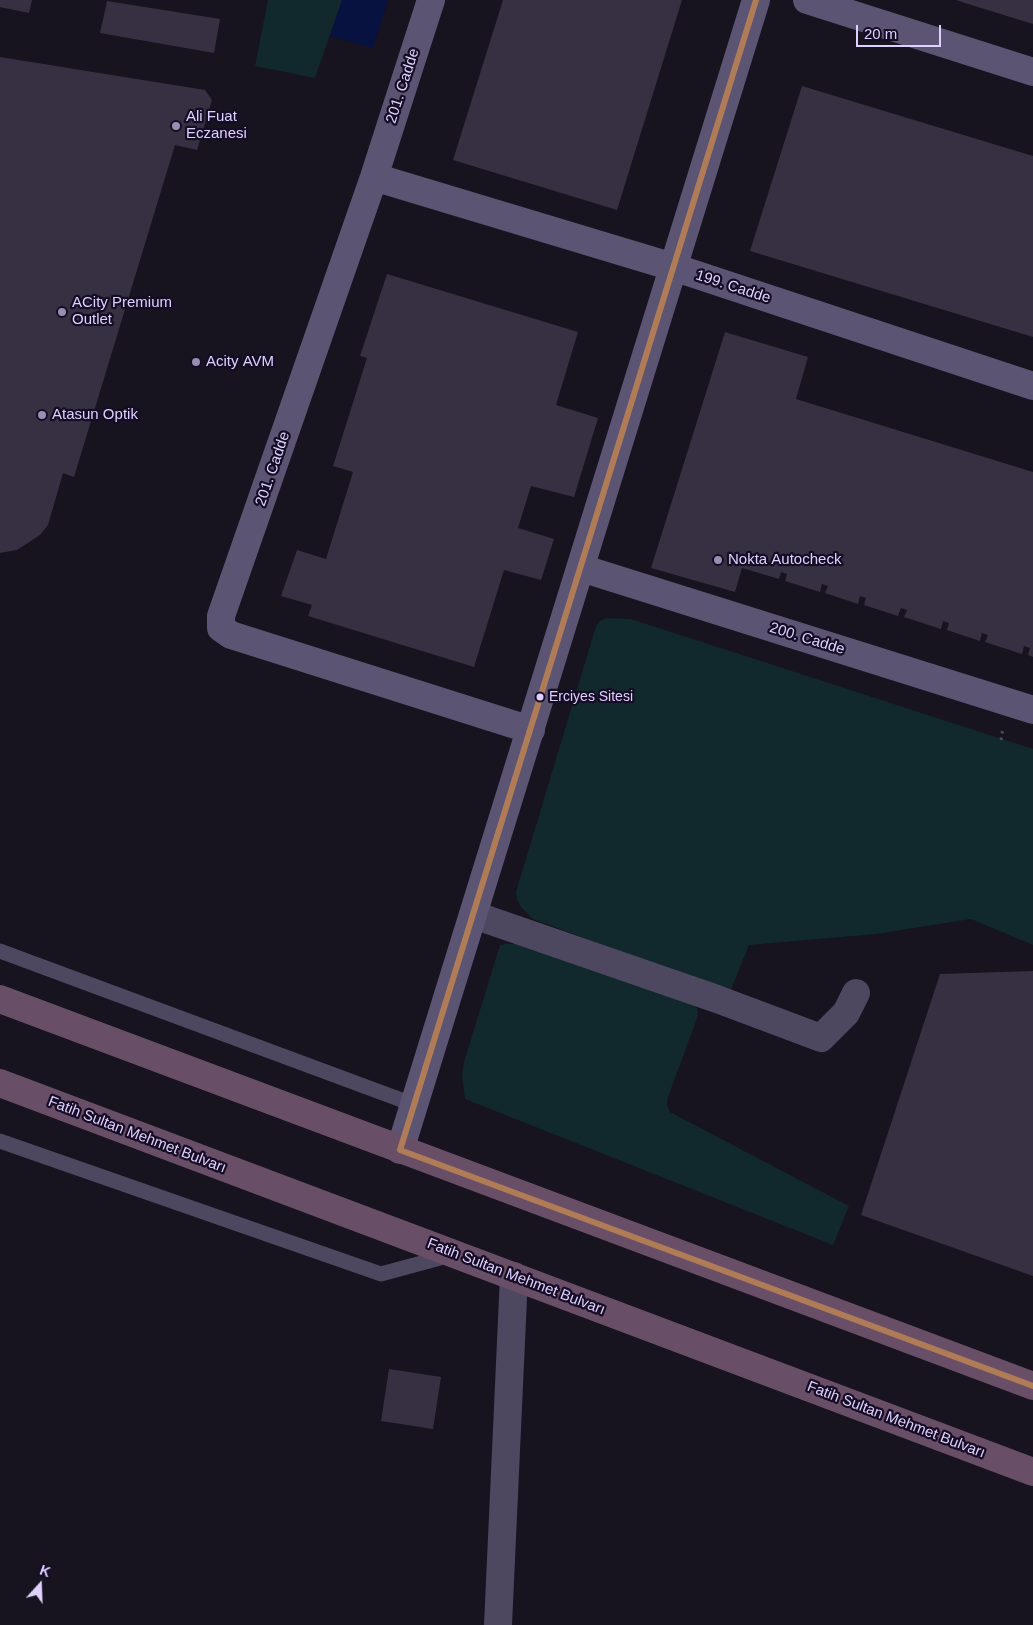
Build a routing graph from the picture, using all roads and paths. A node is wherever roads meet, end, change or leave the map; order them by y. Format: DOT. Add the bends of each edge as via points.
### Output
graph roads {
  1 [pos="431,0"];
  2 [pos="756,0"];
  3 [pos="806,0"];
  4 [pos="1033,72"];
  5 [pos="374,177"];
  6 [pos="674,268"];
  7 [pos="1033,386"];
  8 [pos="581,568"];
  9 [pos="1033,710"];
  10 [pos="531,730"];
  11 [pos="474,915"];
  12 [pos="0,951"];
  13 [pos="856,994"];
  14 [pos="0,999"];
  15 [pos="0,1083"];
  16 [pos="415,1105"];
  17 [pos="0,1141"];
  18 [pos="400,1150"];
  19 [pos="454,1254"];
  20 [pos="514,1276"];
  21 [pos="1033,1386"];
  22 [pos="1033,1472"];
  23 [pos="498,1625"];
  1 -- 5 [label="street, 201. Cadde"];
  2 -- 6 [label="street"];
  3 -- 4 [label="street"];
  5 -- 6 [label="street, 199. Cadde"];
  5 -- 10 [label="street, 201. Cadde" via="221,616 221,628 231,635"];
  6 -- 7 [label="street, 199. Cadde"];
  6 -- 8 [label="street"];
  8 -- 9 [label="street, 200. Cadde"];
  8 -- 10 [label="street"];
  10 -- 11 [label="street"];
  11 -- 13 [label="street" via="821,1038 846,1013"];
  11 -- 16 [label="street"];
  12 -- 16 [label="lane"];
  14 -- 18 [label="highway"];
  15 -- 19 [label="highway, Fatih Sultan Mehmet Bulvarı"];
  16 -- 18 [label="street"];
  17 -- 19 [label="lane" via="381,1274"];
  18 -- 21 [label="highway"];
  19 -- 20 [label="highway, Fatih Sultan Mehmet Bulvarı"];
  20 -- 22 [label="highway, Fatih Sultan Mehmet Bulvarı"];
  20 -- 23 [label="street"];
}
